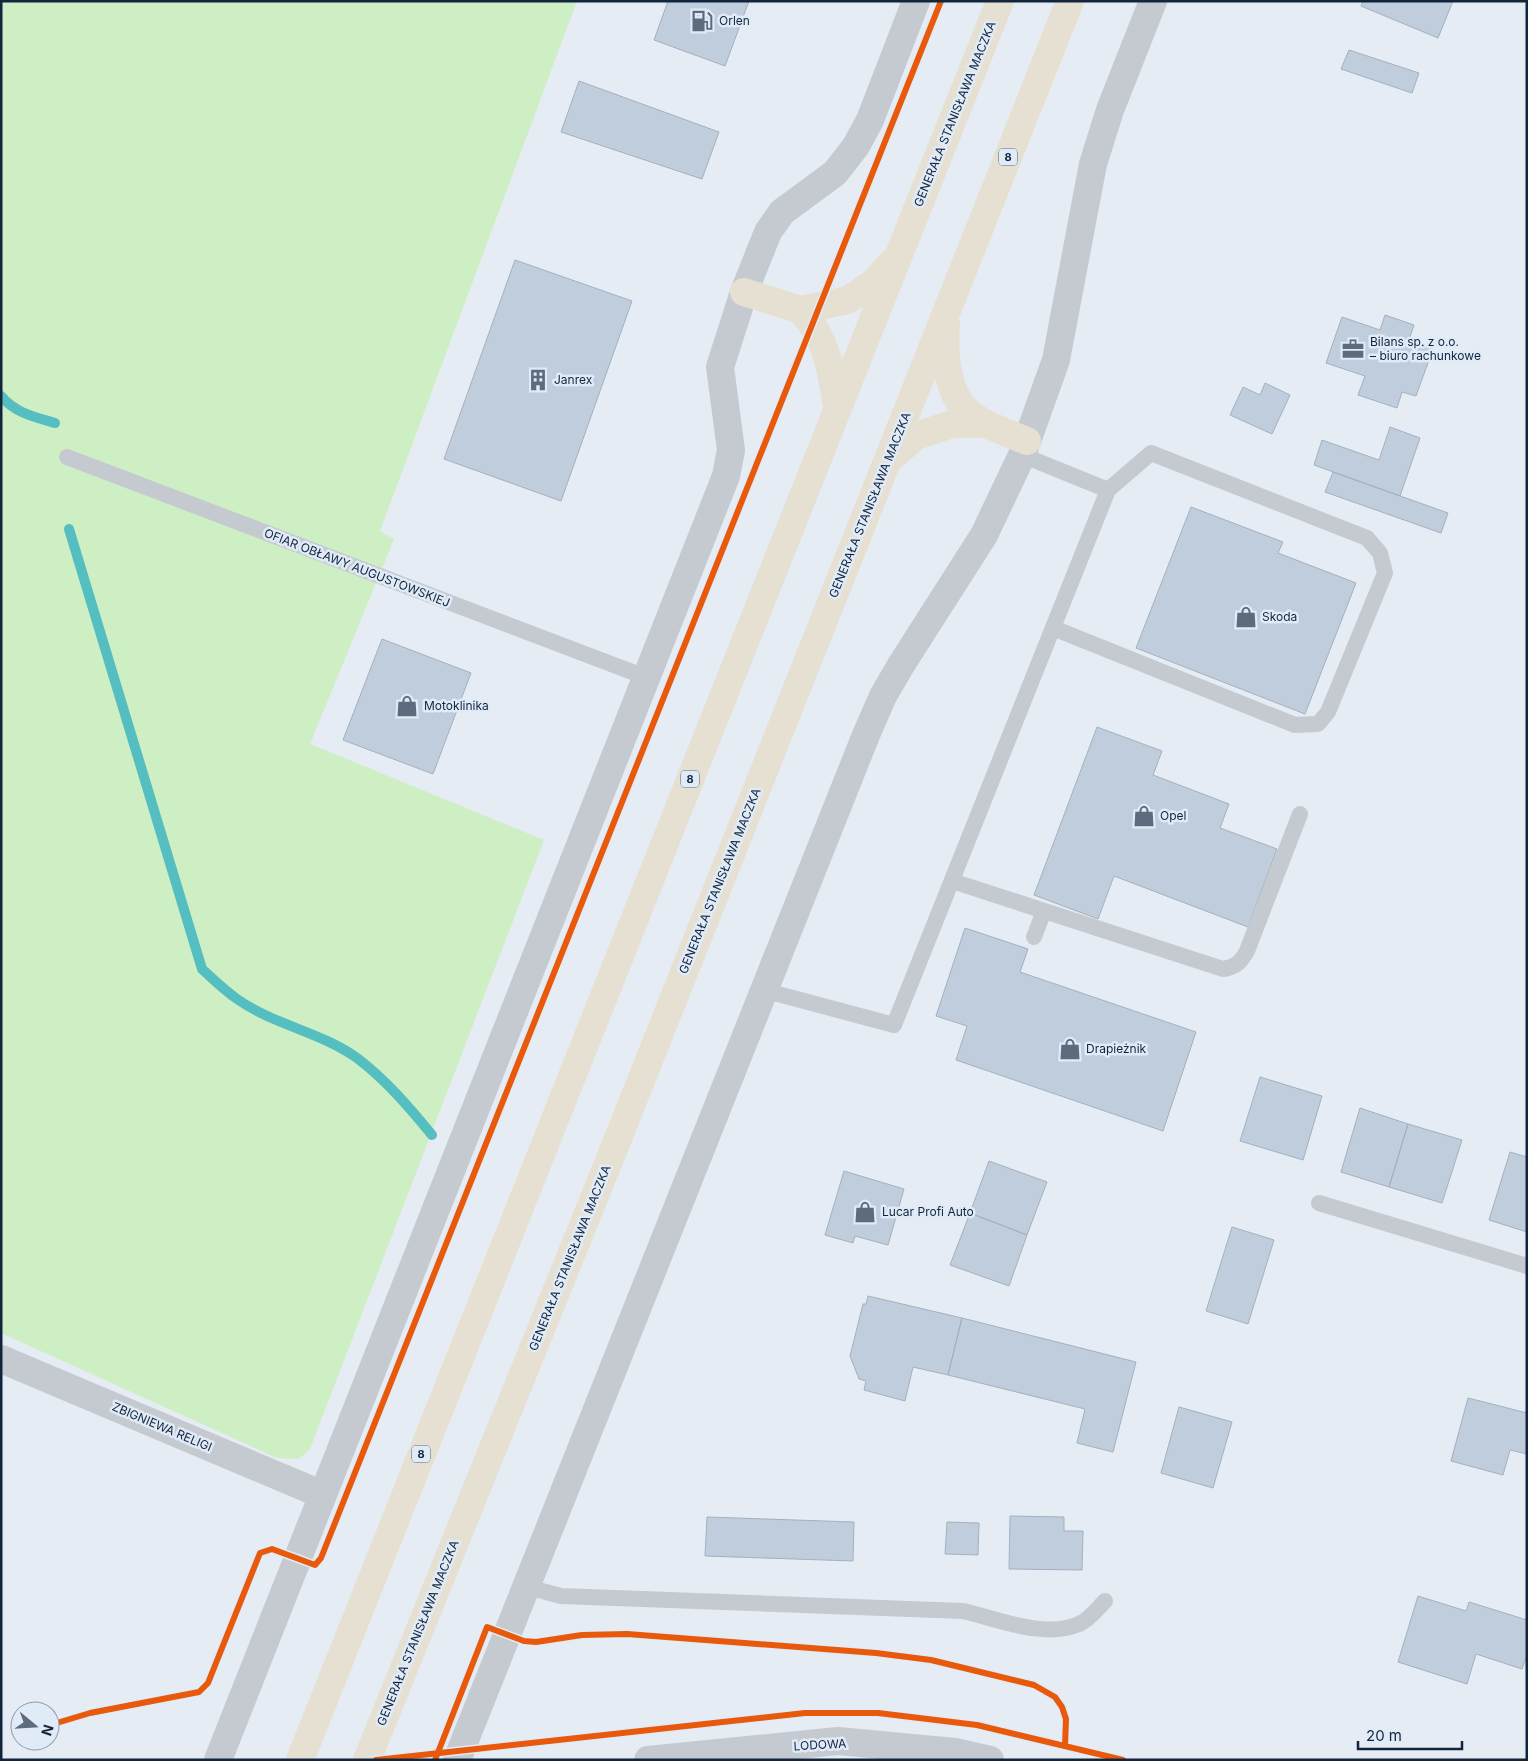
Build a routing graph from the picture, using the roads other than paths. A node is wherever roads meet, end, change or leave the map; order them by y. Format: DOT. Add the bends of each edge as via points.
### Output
graph roads {
  1 [pos="916,1"];
  2 [pos="1000,1"];
  3 [pos="1070,1"];
  4 [pos="1153,1"];
  5 [pos="899,254"];
  6 [pos="744,292"];
  7 [pos="801,310"];
  8 [pos="946,312"];
  9 [pos="837,409"];
  10 [pos="986,424"];
  11 [pos="1024,448"];
  12 [pos="67,457"];
  13 [pos="887,461"];
  14 [pos="1108,490"];
  15 [pos="1053,628"];
  16 [pos="648,678"];
  17 [pos="1300,814"];
  18 [pos="952,882"];
  19 [pos="1044,911"];
  20 [pos="1034,936"];
  21 [pos="764,990"];
  22 [pos="1319,1203"];
  23 [pos="1527,1266"];
  24 [pos="1,1359"];
  25 [pos="323,1495"];
  26 [pos="527,1587"];
  27 [pos="1105,1601"];
  28 [pos="218,1760"];
  29 [pos="300,1760"];
  30 [pos="367,1760"];
  31 [pos="457,1760"];
  32 [pos="648,1760"];
  33 [pos="990,1760"];
  1 -- 6 [label="street" via="870,120 856,146 835,173 782,212 768,232"];
  2 -- 5 [label="highway, GENERAŁA STANISŁAWA MACZKA / 8"];
  3 -- 8 [label="highway, GENERAŁA STANISŁAWA MACZKA / 8"];
  4 -- 11 [label="street" via="1110,110 1093,164 1056,360"];
  5 -- 7 [label="highway" via="873,283 848,300"];
  5 -- 9 [label="highway, GENERAŁA STANISŁAWA MACZKA / 8"];
  6 -- 7 [label="highway"];
  6 -- 16 [label="street" via="720,367 730,464"];
  7 -- 9 [label="highway" via="825,346"];
  8 -- 10 [label="highway" via="949,374 960,403"];
  8 -- 13 [label="highway, GENERAŁA STANISŁAWA MACZKA / 8"];
  9 -- 29 [label="highway, GENERAŁA STANISŁAWA MACZKA / 8"];
  10 -- 11 [label="highway"];
  10 -- 13 [label="highway" via="952,424 916,436"];
  11 -- 14 [label="lane"];
  11 -- 21 [label="street" via="984,535 883,696"];
  12 -- 16 [label="lane, OFIAR OBŁAWY AUGUSTOWSKIEJ"];
  13 -- 30 [label="highway, GENERAŁA STANISŁAWA MACZKA / 8" via="616,1146"];
  14 -- 15 [label="lane"];
  14 -- 15 [label="lane" via="1151,453 1367,538 1380,553 1385,573 1328,712 1318,724 1296,725"];
  15 -- 18 [label="lane"];
  16 -- 25 [label="street"];
  17 -- 19 [label="lane" via="1247,950 1242,961 1233,967 1223,968"];
  18 -- 19 [label="lane"];
  18 -- 21 [label="lane" via="894,1025"];
  19 -- 20 [label="lane"];
  21 -- 26 [label="street"];
  22 -- 23 [label="lane"];
  24 -- 25 [label="street, ZBIGNIEWA RELIGI"];
  25 -- 28 [label="street"];
  26 -- 27 [label="lane" via="560,1596 962,1610 1058,1630 1081,1623"];
  26 -- 31 [label="street"];
  32 -- 33 [label="street, LODOWA" via="838,1741 955,1752"];
}
